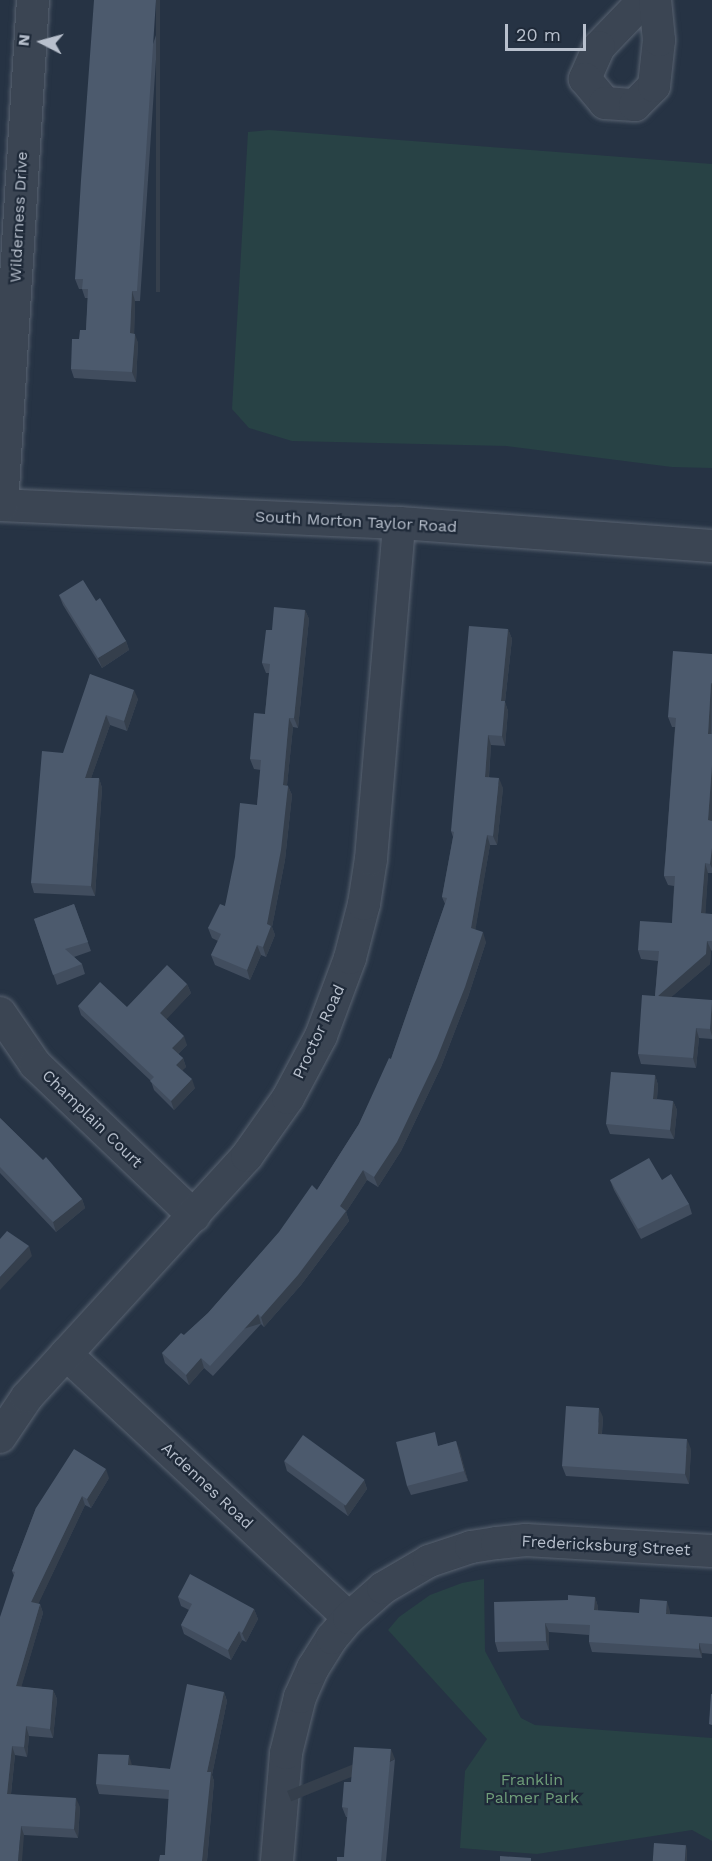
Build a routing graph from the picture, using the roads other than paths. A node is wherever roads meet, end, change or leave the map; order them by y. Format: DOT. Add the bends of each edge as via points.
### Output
graph roads {
  1 [pos="33,0"];
  2 [pos="644,0"];
  3 [pos="655,0"];
  4 [pos="1,505"];
  5 [pos="399,523"];
  6 [pos="712,546"];
  7 [pos="0,1013"];
  8 [pos="194,1216"];
  9 [pos="66,1354"];
  10 [pos="0,1437"];
  11 [pos="712,1551"];
  12 [pos="349,1618"];
  13 [pos="277,1861"];
  1 -- 4 [label="street, Wilderness Drive"];
  2 -- 3 [label="street" via="598,47 585,79 605,103 635,105 654,86 659,40"];
  4 -- 5 [label="street, South Morton Taylor Road"];
  5 -- 6 [label="street, South Morton Taylor Road"];
  5 -- 8 [label="street, Proctor Road" via="371,860 350,958 321,1036 288,1098 247,1156"];
  7 -- 8 [label="street, Champlain Court" via="35,1064"];
  8 -- 9 [label="street, Proctor Road"];
  9 -- 10 [label="street, Proctor Road" via="27,1397"];
  9 -- 12 [label="street, Ardennes Road"];
  11 -- 12 [label="street, Fredericksburg Street" via="526,1540 471,1547 405,1574"];
  12 -- 13 [label="street, Fredericksburg Street" via="313,1668 300,1697 286,1753"];
}
